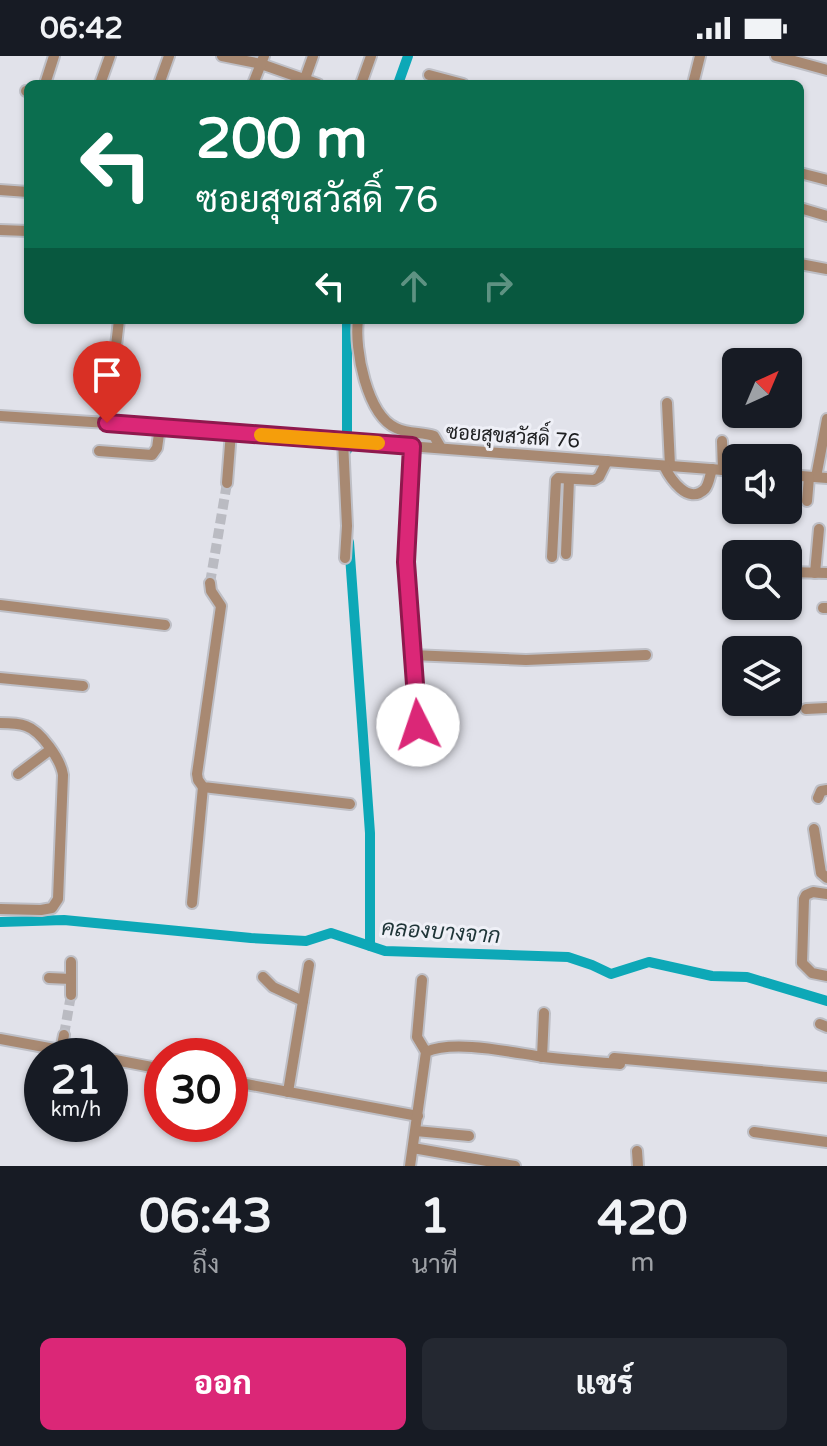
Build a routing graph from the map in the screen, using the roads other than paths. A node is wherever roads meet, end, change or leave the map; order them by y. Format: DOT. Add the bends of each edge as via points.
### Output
graph roads {
  1 [pos="54,56"];
  2 [pos="110,56"];
  3 [pos="169,56"];
  4 [pos="222,56"];
  5 [pos="313,56"];
  6 [pos="371,56"];
  7 [pos="700,56"];
  8 [pos="776,56"];
  9 [pos="262,60"];
  10 [pos="827,70"];
  11 [pos="429,75"];
  12 [pos="46,80"];
  13 [pos="101,80"];
  14 [pos="160,80"];
  15 [pos="254,80"];
  16 [pos="302,80"];
  17 [pos="304,80"];
  18 [pos="362,80"];
  19 [pos="448,80"];
  20 [pos="694,80"];
  21 [pos="804,174"];
  22 [pos="827,180"];
  23 [pos="0,190"];
  24 [pos="24,192"];
  25 [pos="804,209"];
  26 [pos="827,216"];
  27 [pos="0,230"];
  28 [pos="24,231"];
  29 [pos="804,265"];
  30 [pos="827,269"];
  31 [pos="119,324"];
  32 [pos="357,324"];
  33 [pos="667,403"];
  34 [pos="0,416"];
  35 [pos="827,419"];
  36 [pos="107,423"];
  37 [pos="160,427"];
  38 [pos="231,432"];
  39 [pos="344,441"];
  40 [pos="722,441"];
  41 [pos="412,446"];
  42 [pos="441,448"];
  43 [pos="99,451"];
  44 [pos="607,461"];
  45 [pos="667,466"];
  46 [pos="718,470"];
  47 [pos="722,470"];
  48 [pos="817,477"];
  49 [pos="569,479"];
  50 [pos="227,483"];
  51 [pos="807,501"];
  52 [pos="819,529"];
  53 [pos="566,554"];
  54 [pos="552,557"];
  55 [pos="345,558"];
  56 [pos="802,573"];
  57 [pos="815,573"];
  58 [pos="827,573"];
  59 [pos="210,583"];
  60 [pos="0,605"];
  61 [pos="165,625"];
  62 [pos="412,655"];
  63 [pos="646,655"];
  64 [pos="0,678"];
  65 [pos="83,686"];
  66 [pos="827,708"];
  67 [pos="806,709"];
  68 [pos="0,723"];
  69 [pos="418,725"];
  70 [pos="50,750"];
  71 [pos="18,774"];
  72 [pos="203,787"];
  73 [pos="827,790"];
  74 [pos="818,798"];
  75 [pos="350,804"];
  76 [pos="814,829"];
  77 [pos="827,878"];
  78 [pos="827,894"];
  79 [pos="192,903"];
  80 [pos="0,909"];
  81 [pos="71,962"];
  82 [pos="309,965"];
  83 [pos="827,976"];
  84 [pos="263,977"];
  85 [pos="49,978"];
  86 [pos="71,979"];
  87 [pos="422,980"];
  88 [pos="71,995"];
  89 [pos="303,1001"];
  90 [pos="544,1013"];
  91 [pos="64,1035"];
  92 [pos="63,1038"];
  93 [pos="0,1039"];
  94 [pos="24,1043"];
  95 [pos="426,1052"];
  96 [pos="566,1055"];
  97 [pos="542,1057"];
  98 [pos="620,1064"];
  99 [pos="827,1077"];
  100 [pos="248,1084"];
  101 [pos="288,1092"];
  102 [pos="418,1116"];
  103 [pos="416,1131"];
  104 [pos="754,1132"];
  105 [pos="469,1136"];
  106 [pos="827,1142"];
  107 [pos="413,1148"];
  108 [pos="637,1151"];
  109 [pos="410,1166"];
  110 [pos="510,1166"];
  111 [pos="638,1166"];
  1 -- 12 [label="street"];
  2 -- 13 [label="street"];
  3 -- 14 [label="street"];
  4 -- 9 [label="street"];
  5 -- 17 [label="street"];
  6 -- 18 [label="street"];
  7 -- 20 [label="street"];
  8 -- 10 [label="street"];
  9 -- 15 [label="street"];
  9 -- 16 [label="street"];
  11 -- 19 [label="street"];
  21 -- 22 [label="street"];
  23 -- 24 [label="street"];
  25 -- 26 [label="street"];
  27 -- 28 [label="street"];
  29 -- 30 [label="street"];
  31 -- 36 [label="street"];
  32 -- 42 [label="street" via="370,400 397,429 434,436"];
  33 -- 45 [label="street"];
  34 -- 36 [label="street, ซอยสุขสวัสดิ์ 76"];
  35 -- 48 [label="street"];
  36 -- 37 [label="street, ซอยสุขสวัสดิ์ 76"];
  37 -- 38 [label="street, ซอยสุขสวัสดิ์ 76"];
  37 -- 43 [label="street" via="152,455"];
  38 -- 39 [label="street, ซอยสุขสวัสดิ์ 76"];
  38 -- 50 [label="street"];
  39 -- 41 [label="street, ซอยสุขสวัสดิ์ 76"];
  39 -- 55 [label="street"];
  40 -- 46 [label="street"];
  41 -- 42 [label="street, ซอยสุขสวัสดิ์ 76"];
  41 -- 62 [label="street" via="406,562"];
  42 -- 44 [label="street, ซอยสุขสวัสดิ์ 76"];
  44 -- 45 [label="street, ซอยสุขสวัสดิ์ 76"];
  44 -- 49 [label="street" via="594,480"];
  45 -- 46 [label="street, ซอยสุขสวัสดิ์ 76"];
  45 -- 46 [label="street" via="672,482 690,493 703,491"];
  46 -- 47 [label="street, ซอยสุขสวัสดิ์ 76"];
  48 -- 51 [label="street"];
  49 -- 53 [label="street"];
  49 -- 54 [label="street" via="558,478 554,484"];
  52 -- 57 [label="street"];
  56 -- 57 [label="street"];
  57 -- 58 [label="street"];
  59 -- 72 [label="street" via="221,606 197,774"];
  60 -- 61 [label="street"];
  62 -- 63 [label="street" via="526,660"];
  62 -- 69 [label="street"];
  64 -- 65 [label="street"];
  66 -- 67 [label="street"];
  68 -- 70 [label="street" via="27,726"];
  70 -- 71 [label="street"];
  70 -- 80 [label="street" via="63,775 58,899 52,908 41,910"];
  72 -- 75 [label="street"];
  72 -- 79 [label="street"];
  73 -- 74 [label="street"];
  76 -- 77 [label="street" via="821,873"];
  78 -- 83 [label="street" via="813,892 804,899 802,963 812,973"];
  81 -- 86 [label="street"];
  82 -- 89 [label="street"];
  84 -- 89 [label="street"];
  85 -- 86 [label="street"];
  86 -- 88 [label="street"];
  87 -- 95 [label="street" via="417,1037"];
  89 -- 101 [label="street"];
  90 -- 97 [label="street"];
  91 -- 92 [label="street"];
  93 -- 94 [label="street"];
  95 -- 97 [label="street" via="444,1047"];
  95 -- 102 [label="street"];
  96 -- 99 [label="street"];
  97 -- 98 [label="street"];
  100 -- 101 [label="street"];
  101 -- 102 [label="street"];
  102 -- 103 [label="street"];
  103 -- 105 [label="street"];
  103 -- 107 [label="street"];
  104 -- 106 [label="street"];
  107 -- 109 [label="street"];
  107 -- 110 [label="street"];
  108 -- 111 [label="street"];
}
